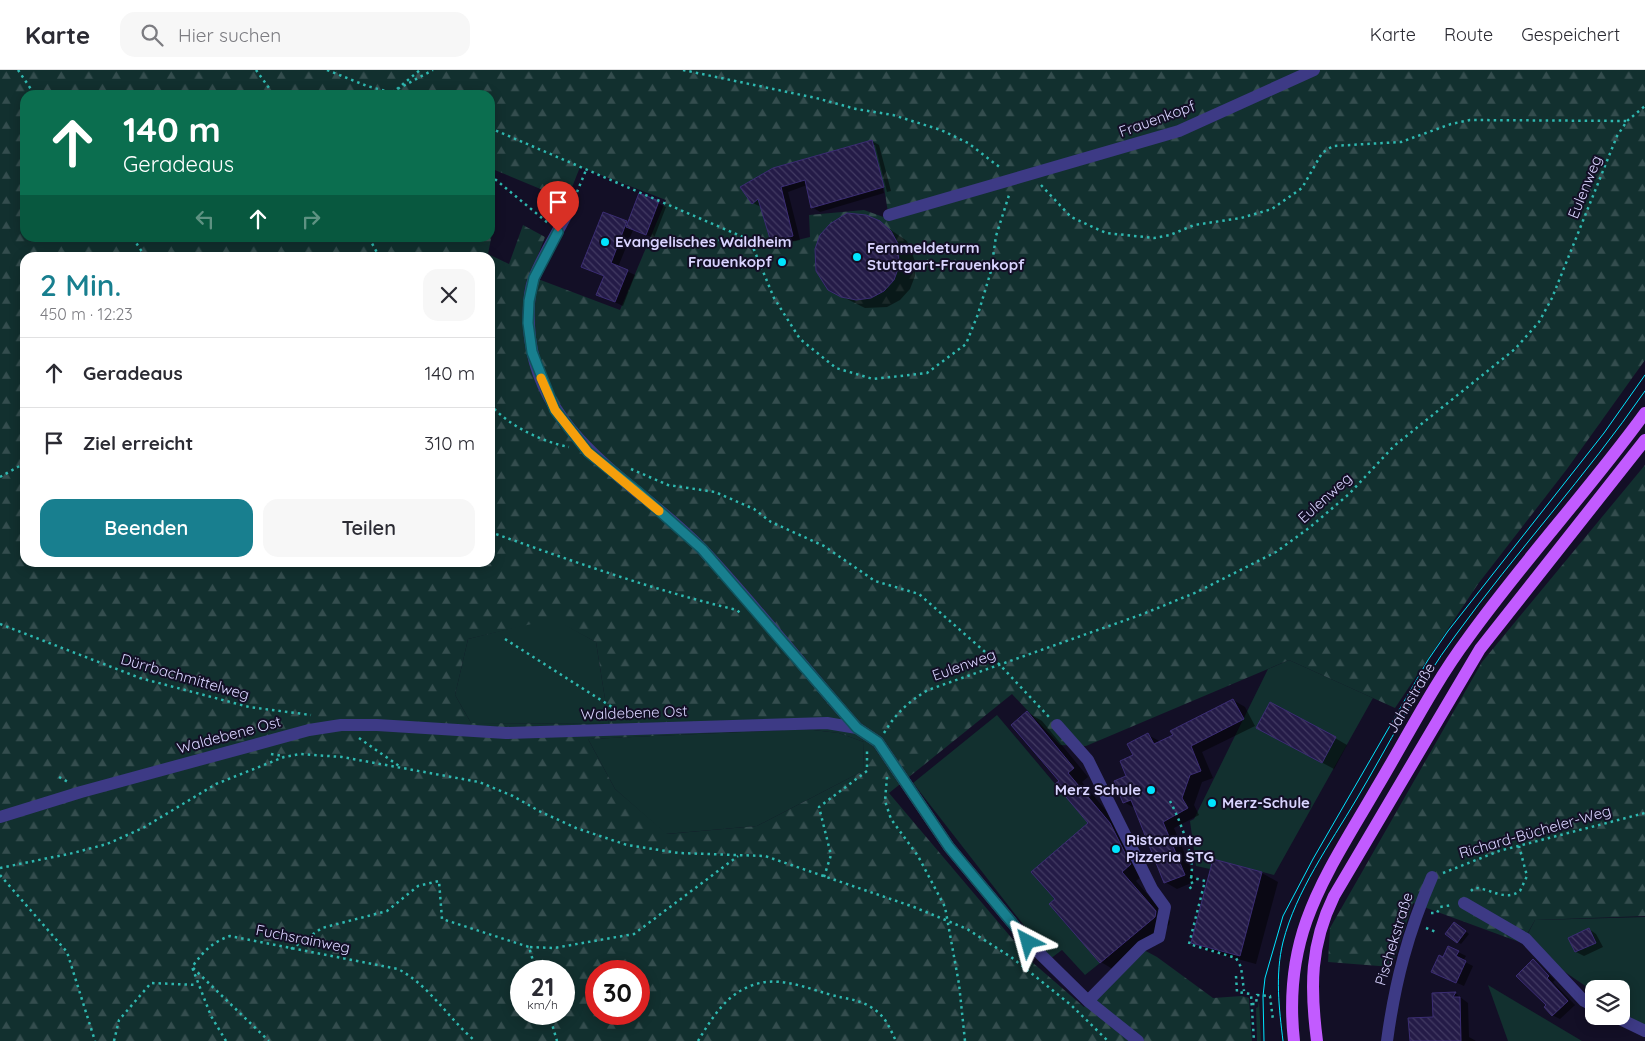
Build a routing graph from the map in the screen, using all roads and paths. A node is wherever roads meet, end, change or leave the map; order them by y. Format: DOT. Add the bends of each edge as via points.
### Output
graph roads {
  1 [pos="18,70"];
  2 [pos="256,70"];
  3 [pos="327,70"];
  4 [pos="420,70"];
  5 [pos="433,70"];
  6 [pos="683,70"];
  7 [pos="1314,70"];
  8 [pos="32,90"];
  9 [pos="270,90"];
  10 [pos="380,90"];
  11 [pos="397,90"];
  12 [pos="399,90"];
  13 [pos="1645,106"];
  14 [pos="1627,121"];
  15 [pos="495,130"];
  16 [pos="586,170"];
  17 [pos="495,179"];
  18 [pos="1015,179"];
  19 [pos="572,204"];
  20 [pos="889,215"];
  21 [pos="558,232"];
  22 [pos="634,240"];
  23 [pos="750,240"];
  24 [pos="495,410"];
  25 [pos="1645,413"];
  26 [pos="1645,440"];
  27 [pos="588,452"];
  28 [pos="20,466"];
  29 [pos="630,468"];
  30 [pos="0,477"];
  31 [pos="495,534"];
  32 [pos="744,616"];
  33 [pos="0,624"];
  34 [pos="505,639"];
  35 [pos="1000,665"];
  36 [pos="315,716"];
  37 [pos="341,725"];
  38 [pos="1057,726"];
  39 [pos="857,728"];
  40 [pos="642,729"];
  41 [pos="878,742"];
  42 [pos="890,761"];
  43 [pos="400,768"];
  44 [pos="1170,801"];
  45 [pos="1645,812"];
  46 [pos="0,817"];
  47 [pos="1519,846"];
  48 [pos="738,856"];
  49 [pos="0,868"];
  50 [pos="0,875"];
  51 [pos="824,877"];
  52 [pos="1190,877"];
  53 [pos="1432,877"];
  54 [pos="1187,890"];
  55 [pos="1464,903"];
  56 [pos="1450,905"];
  57 [pos="1437,913"];
  58 [pos="945,919"];
  59 [pos="529,947"];
  60 [pos="291,949"];
  61 [pos="533,960"];
  62 [pos="192,967"];
  63 [pos="1236,976"];
  64 [pos="197,985"];
  65 [pos="1244,991"];
  66 [pos="1088,1001"];
  67 [pos="1585,1002"];
  68 [pos="1252,1004"];
  69 [pos="1273,1020"];
  70 [pos="1630,1024"];
  71 [pos="552,1025"];
  72 [pos="1645,1031"];
  73 [pos="95,1041"];
  74 [pos="114,1041"];
  75 [pos="226,1041"];
  76 [pos="268,1041"];
  77 [pos="475,1041"];
  78 [pos="557,1041"];
  79 [pos="698,1041"];
  80 [pos="896,1041"];
  81 [pos="965,1041"];
  82 [pos="1108,1041"];
  83 [pos="1138,1041"];
  84 [pos="1254,1041"];
  85 [pos="1294,1041"];
  86 [pos="1317,1041"];
  87 [pos="1387,1041"];
  1 -- 8 [label="path"];
  2 -- 9 [label="path"];
  3 -- 10 [label="path"];
  4 -- 11 [label="path"];
  5 -- 12 [label="path"];
  6 -- 18 [label="path" via="893,115 941,130 968,143"];
  7 -- 18 [label="street, Frauenkopf" via="1180,131"];
  13 -- 14 [label="path, Eulenweg"];
  14 -- 18 [label="path" via="1470,120 1401,142 1333,146 1322,153 1302,188 1272,209 1241,218 1194,225 1154,238 1106,233 1071,217 1042,185"];
  14 -- 35 [label="path, Eulenweg" via="1617,136 1552,298 1539,322 1515,349 1394,446 1349,494 1309,528 1248,568 1143,614"];
  15 -- 16 [label="path"];
  16 -- 19 [label="path"];
  16 -- 23 [label="path"];
  17 -- 21 [label="path"];
  18 -- 20 [label="street, Frauenkopf"];
  18 -- 23 [label="path" via="996,236 991,271 966,344 927,374 873,379 836,368 800,339 774,298"];
  19 -- 21 [label="street"];
  21 -- 27 [label="street" via="534,278 528,323 532,352 555,410"];
  22 -- 23 [label="path"];
  24 -- 27 [label="path" via="531,433"];
  25 -- 85 [label="main road, Jahnstraße" via="1467,639 1338,856 1306,917 1299,940 1293,980"];
  26 -- 86 [label="main road" via="1480,649 1334,896 1321,926 1312,970"];
  27 -- 39 [label="street" via="702,549"];
  28 -- 30 [label="path"];
  29 -- 35 [label="path" via="668,485 715,492 824,546 875,581 919,594"];
  31 -- 32 [label="path" via="679,595 737,610"];
  33 -- 36 [label="path, Dürrbachmittelweg" via="140,678 249,707"];
  34 -- 40 [label="path"];
  35 -- 38 [label="path"];
  35 -- 41 [label="path, Eulenweg" via="928,690 895,715"];
  37 -- 40 [label="street, Waldebene Ost" via="506,733"];
  37 -- 43 [label="path"];
  37 -- 46 [label="street, Waldebene Ost" via="309,730"];
  38 -- 66 [label="street" via="1088,760 1152,888 1165,907 1158,937 1142,946"];
  39 -- 40 [label="street, Waldebene Ost" via="827,723"];
  39 -- 41 [label="street, Waldebene Ost"];
  39 -- 51 [label="path" via="867,749 867,771 819,808 831,856"];
  41 -- 42 [label="street, Waldebene Ost"];
  42 -- 58 [label="path" via="885,801 891,819 928,873 945,907"];
  42 -- 66 [label="street, Waldebene Ost" via="949,847 1028,942"];
  43 -- 48 [label="path" via="479,782 576,828 627,845"];
  43 -- 49 [label="path" via="317,754 284,756 216,784 143,828 107,844"];
  44 -- 52 [label="path" via="1179,816 1192,867"];
  45 -- 47 [label="path, Richard-Bücheler-Weg"];
  47 -- 53 [label="path, Richard-Bücheler-Weg"];
  47 -- 55 [label="path" via="1527,876 1520,891 1515,895 1500,895 1474,888"];
  48 -- 51 [label="path" via="765,856"];
  48 -- 59 [label="path" via="634,934 554,948"];
  50 -- 73 [label="path" via="67,952"];
  51 -- 58 [label="path"];
  52 -- 54 [label="path" via="1193,886"];
  52 -- 65 [label="path" via="1205,881 1189,944 1236,958 1241,968"];
  53 -- 87 [label="street, Pischekstraße" via="1398,970"];
  55 -- 67 [label="street" via="1526,939"];
  56 -- 57 [label="path" via="1440,907"];
  58 -- 81 [label="path" via="959,984"];
  58 -- 82 [label="path" via="988,941 1071,1005"];
  59 -- 60 [label="path" via="442,919 439,880 418,886 387,911 322,928"];
  59 -- 61 [label="path"];
  60 -- 62 [label="path, Fuchsrainweg" via="230,936 216,941"];
  60 -- 77 [label="path, Fuchsrainweg" via="398,969 419,982 463,1032"];
  62 -- 64 [label="path"];
  62 -- 76 [label="path"];
  63 -- 65 [label="path" via="1237,992"];
  64 -- 74 [label="path" via="151,983 119,1020"];
  64 -- 75 [label="path"];
  65 -- 68 [label="path" via="1251,994"];
  66 -- 83 [label="street, Waldebene Ost"];
  68 -- 69 [label="path" via="1256,1004 1257,995 1270,996"];
  68 -- 84 [label="path"];
  70 -- 72 [label="street"];
  71 -- 78 [label="path"];
  79 -- 80 [label="path" via="718,1009 738,993 751,986 776,981 853,998 878,1012"];
}
